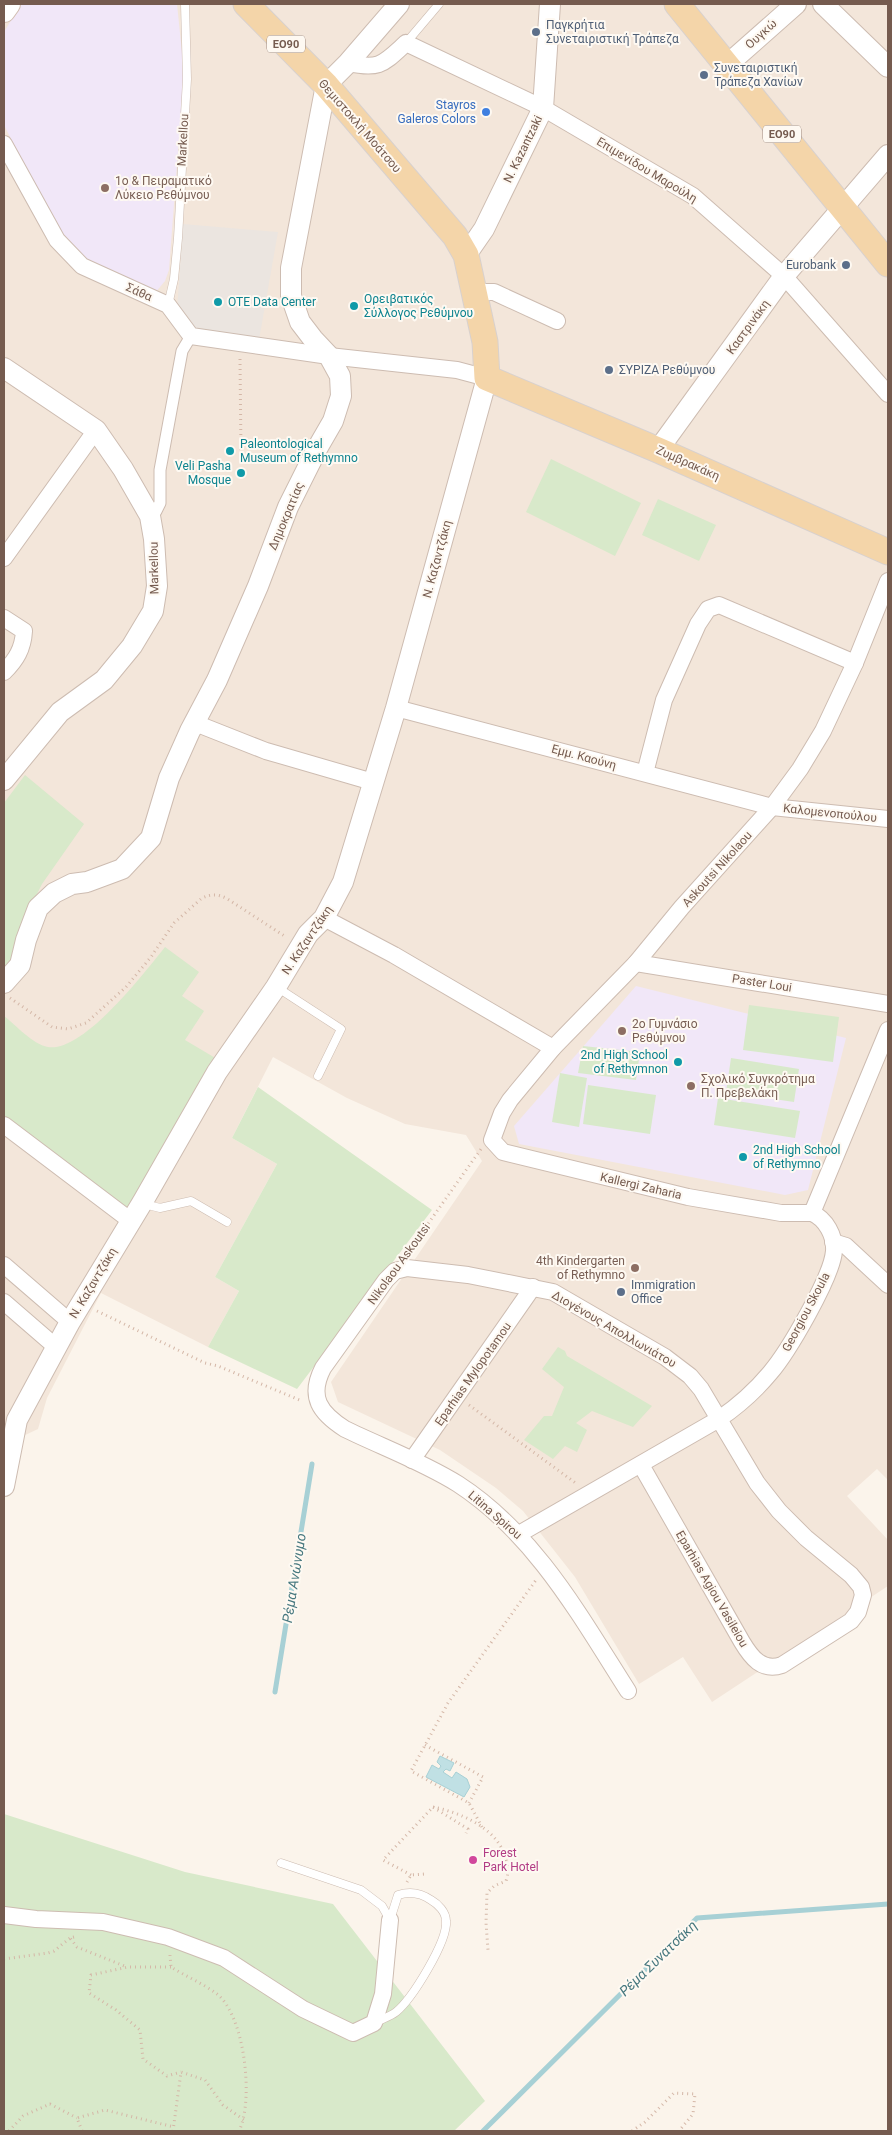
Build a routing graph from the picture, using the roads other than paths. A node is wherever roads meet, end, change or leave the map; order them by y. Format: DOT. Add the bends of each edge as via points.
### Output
graph roads {
  1 [pos="9,4"];
  2 [pos="185,4"];
  3 [pos="246,4"];
  4 [pos="399,4"];
  5 [pos="439,4"];
  6 [pos="550,4"];
  7 [pos="677,4"];
  8 [pos="796,4"];
  9 [pos="823,4"];
  10 [pos="4,11"];
  11 [pos="406,43"];
  12 [pos="348,63"];
  13 [pos="727,65"];
  14 [pos="888,66"];
  15 [pos="326,85"];
  16 [pos="543,108"];
  17 [pos="4,144"];
  18 [pos="888,155"];
  19 [pos="843,209"];
  20 [pos="466,255"];
  21 [pos="888,264"];
  22 [pos="784,276"];
  23 [pos="475,292"];
  24 [pos="168,305"];
  25 [pos="557,321"];
  26 [pos="192,336"];
  27 [pos="329,356"];
  28 [pos="4,368"];
  29 [pos="487,378"];
  30 [pos="888,394"];
  31 [pos="96,430"];
  32 [pos="658,450"];
  33 [pos="150,516"];
  34 [pos="888,552"];
  35 [pos="4,558"];
  36 [pos="888,581"];
  37 [pos="4,618"];
  38 [pos="855,663"];
  39 [pos="4,672"];
  40 [pos="396,708"];
  41 [pos="195,723"];
  42 [pos="645,773"];
  43 [pos="4,780"];
  44 [pos="373,782"];
  45 [pos="772,807"];
  46 [pos="888,819"];
  47 [pos="324,918"];
  48 [pos="636,963"];
  49 [pos="4,983"];
  50 [pos="276,987"];
  51 [pos="888,1004"];
  52 [pos="888,1030"];
  53 [pos="553,1048"];
  54 [pos="318,1076"];
  55 [pos="4,1125"];
  56 [pos="495,1132"];
  57 [pos="142,1204"];
  58 [pos="812,1213"];
  59 [pos="131,1221"];
  60 [pos="227,1222"];
  61 [pos="833,1242"];
  62 [pos="4,1265"];
  63 [pos="395,1271"];
  64 [pos="888,1285"];
  65 [pos="533,1287"];
  66 [pos="4,1302"];
  67 [pos="70,1322"];
  68 [pos="56,1347"];
  69 [pos="317,1398"];
  70 [pos="720,1420"];
  71 [pos="412,1460"];
  72 [pos="640,1465"];
  73 [pos="4,1486"];
  74 [pos="519,1534"];
  75 [pos="861,1586"];
  76 [pos="628,1691"];
  77 [pos="281,1863"];
  78 [pos="4,1915"];
  79 [pos="390,1920"];
  80 [pos="374,2023"];
  1 -- 10 [label="main road"];
  2 -- 24 [label="lane, Markellou" via="187,80 179,228"];
  3 -- 15 [label="main road, Θεμιστοκλή Μοάτσου / ΕΟ90"];
  4 -- 12 [label="street"];
  5 -- 11 [label="lane"];
  6 -- 16 [label="street, N. Kazantzaki"];
  7 -- 13 [label="main road, ΕΟ90"];
  8 -- 13 [label="street, Ουγκώ"];
  9 -- 14 [label="street"];
  11 -- 12 [label="street" via="377,66"];
  11 -- 16 [label="street, Επιμενίδου Μαρούλη"];
  12 -- 15 [label="street"];
  13 -- 19 [label="main road, ΕΟ90"];
  15 -- 20 [label="main road, Θεμιστοκλή Μοάτσου / ΕΟ90" via="455,236"];
  15 -- 27 [label="street, Δημοκρατίας" via="291,268 290,296 300,322"];
  16 -- 20 [label="street, N. Kazantzaki" via="484,229"];
  16 -- 22 [label="street, Επιμενίδου Μαρούλη" via="693,196"];
  17 -- 24 [label="street, Σάθα" via="57,240 82,266"];
  18 -- 19 [label="street, Καστρινάκη"];
  19 -- 21 [label="main road, ΕΟ90"];
  19 -- 22 [label="street, Καστρινάκη"];
  20 -- 23 [label="main road, Ν. Καζαντζάκη / ΕΟ90"];
  22 -- 30 [label="street, Επιμενίδου Μαρούλη"];
  22 -- 32 [label="street, Καστρινάκη"];
  23 -- 25 [label="street" via="494,292"];
  23 -- 29 [label="main road, Ν. Καζαντζάκη / ΕΟ90" via="485,342"];
  24 -- 26 [label="street, Σάθα"];
  26 -- 27 [label="street"];
  26 -- 33 [label="street" via="182,351 160,470 160,503"];
  27 -- 29 [label="street" via="458,370"];
  27 -- 41 [label="street, Δημοκρατίας" via="340,376 340,396 333,421 288,507 258,586"];
  28 -- 31 [label="street"];
  29 -- 32 [label="main road, Ζυμβρακάκη"];
  29 -- 40 [label="street, Ν. Καζαντζάκη"];
  31 -- 33 [label="street"];
  31 -- 35 [label="street"];
  32 -- 34 [label="main road, Ζυμβρακάκη"];
  33 -- 43 [label="street, Markellou" via="157,586 153,611 132,646 104,680 60,712"];
  36 -- 38 [label="street, Askoutsi Nikolaou"];
  37 -- 39 [label="street" via="24,631 23,645"];
  38 -- 42 [label="street" via="719,606 708,609 664,700"];
  38 -- 45 [label="street, Askoutsi Nikolaou" via="800,769"];
  40 -- 42 [label="street, Εμμ. Καούνη"];
  40 -- 44 [label="street, Ν. Καζαντζάκη"];
  41 -- 44 [label="street" via="266,751"];
  41 -- 49 [label="street, Δημοκρατίας" via="169,778 151,838 122,870 72,884 54,893 38,908 20,965"];
  42 -- 45 [label="street, Εμμ. Καούνη"];
  44 -- 47 [label="street, Ν. Καζαντζάκη" via="343,882"];
  45 -- 46 [label="street, Καλομενοπούλου"];
  45 -- 48 [label="street, Askoutsi Nikolaou"];
  47 -- 50 [label="street, Ν. Καζαντζάκη" via="308,934"];
  47 -- 53 [label="street"];
  48 -- 51 [label="street, Paster Loui"];
  48 -- 53 [label="street, Askoutsi Nikolaou"];
  50 -- 54 [label="lane" via="341,1029"];
  50 -- 57 [label="street, Ν. Καζαντζάκη" via="217,1072"];
  52 -- 58 [label="street"];
  53 -- 56 [label="street, Askoutsi Nikolaou" via="510,1100"];
  55 -- 59 [label="street"];
  56 -- 58 [label="street, Kallergi Zaharia" via="503,1152 688,1197 781,1213"];
  57 -- 59 [label="street, Ν. Καζαντζάκη"];
  57 -- 60 [label="lane" via="160,1208 192,1202"];
  58 -- 61 [label="street" via="825,1223"];
  59 -- 67 [label="street, Ν. Καζαντζάκη"];
  61 -- 64 [label="street" via="846,1246"];
  61 -- 70 [label="street, Georgiou Skoula" via="828,1271 792,1343 759,1386"];
  62 -- 67 [label="street"];
  63 -- 65 [label="street, Διογένους Απολλωνιάτου" via="407,1268 429,1270"];
  63 -- 69 [label="street, Nikolaou Askoutsi" via="323,1368 317,1382"];
  65 -- 70 [label="street, Διογένους Απολλωνιάτου" via="553,1292 678,1366 701,1389"];
  65 -- 71 [label="street, Eparhias Mylopotamou"];
  66 -- 68 [label="street"];
  67 -- 68 [label="street, Ν. Καζαντζάκη"];
  68 -- 73 [label="street, Ν. Καζαντζάκη" via="17,1420"];
  69 -- 71 [label="street, Litina Spirou" via="327,1416 345,1430"];
  70 -- 72 [label="street, Georgiou Skoula"];
  70 -- 75 [label="street, Διογένους Απολλωνιάτου" via="757,1483 779,1511"];
  71 -- 74 [label="street, Litina Spirou" via="458,1484"];
  72 -- 74 [label="street, Georgiou Skoula"];
  72 -- 75 [label="street, Eparhias Agiou Vasileiou" via="742,1642 762,1664 772,1668 782,1665 851,1621 862,1601"];
  74 -- 76 [label="street, Litina Spirou" via="582,1619"];
  77 -- 79 [label="lane" via="361,1890 382,1906"];
  78 -- 80 [label="street" via="103,1922 168,1936 224,1958 303,2009 353,2033"];
  79 -- 80 [label="street" via="383,1994"];
  79 -- 80 [label="lane" via="398,1895 414,1893 437,1904 445,1916 446,1929 424,1977 396,2012"];
}
